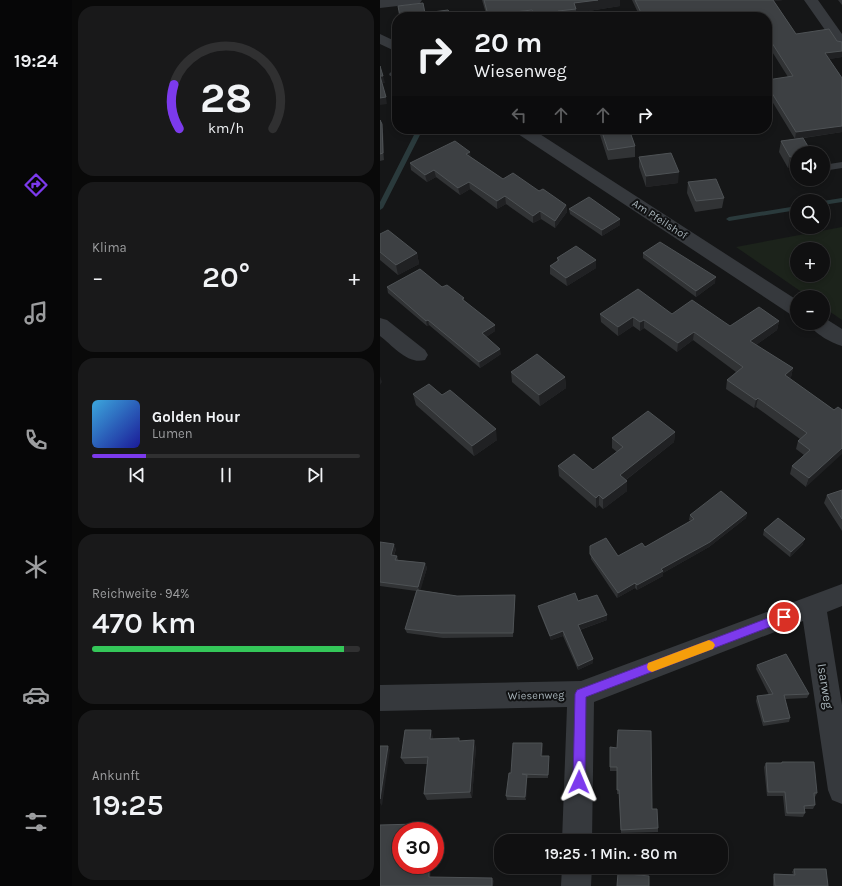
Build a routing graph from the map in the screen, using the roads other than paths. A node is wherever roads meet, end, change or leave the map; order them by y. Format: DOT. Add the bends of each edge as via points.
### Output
graph roads {
  1 [pos="415,0"];
  2 [pos="811,0"];
  3 [pos="380,4"];
  4 [pos="380,38"];
  5 [pos="842,44"];
  6 [pos="392,45"];
  7 [pos="529,134"];
  8 [pos="842,165"];
  9 [pos="830,167"];
  10 [pos="790,304"];
  11 [pos="380,325"];
  12 [pos="828,330"];
  13 [pos="842,339"];
  14 [pos="418,355"];
  15 [pos="842,595"];
  16 [pos="813,606"];
  17 [pos="581,694"];
  18 [pos="380,698"];
  19 [pos="842,790"];
  20 [pos="577,834"];
  21 [pos="577,874"];
  22 [pos="576,886"];
  1 -- 3 [label="street"];
  2 -- 5 [label="street"];
  4 -- 6 [label="street"];
  7 -- 10 [label="street, Am Pfeilshof"];
  8 -- 9 [label="lane"];
  11 -- 14 [label="street"];
  12 -- 13 [label="street"];
  15 -- 16 [label="street, Wiesenweg"];
  16 -- 17 [label="street, Wiesenweg"];
  16 -- 19 [label="street, Isarweg"];
  17 -- 18 [label="street, Wiesenweg"];
  17 -- 20 [label="street"];
  21 -- 22 [label="street"];
}
